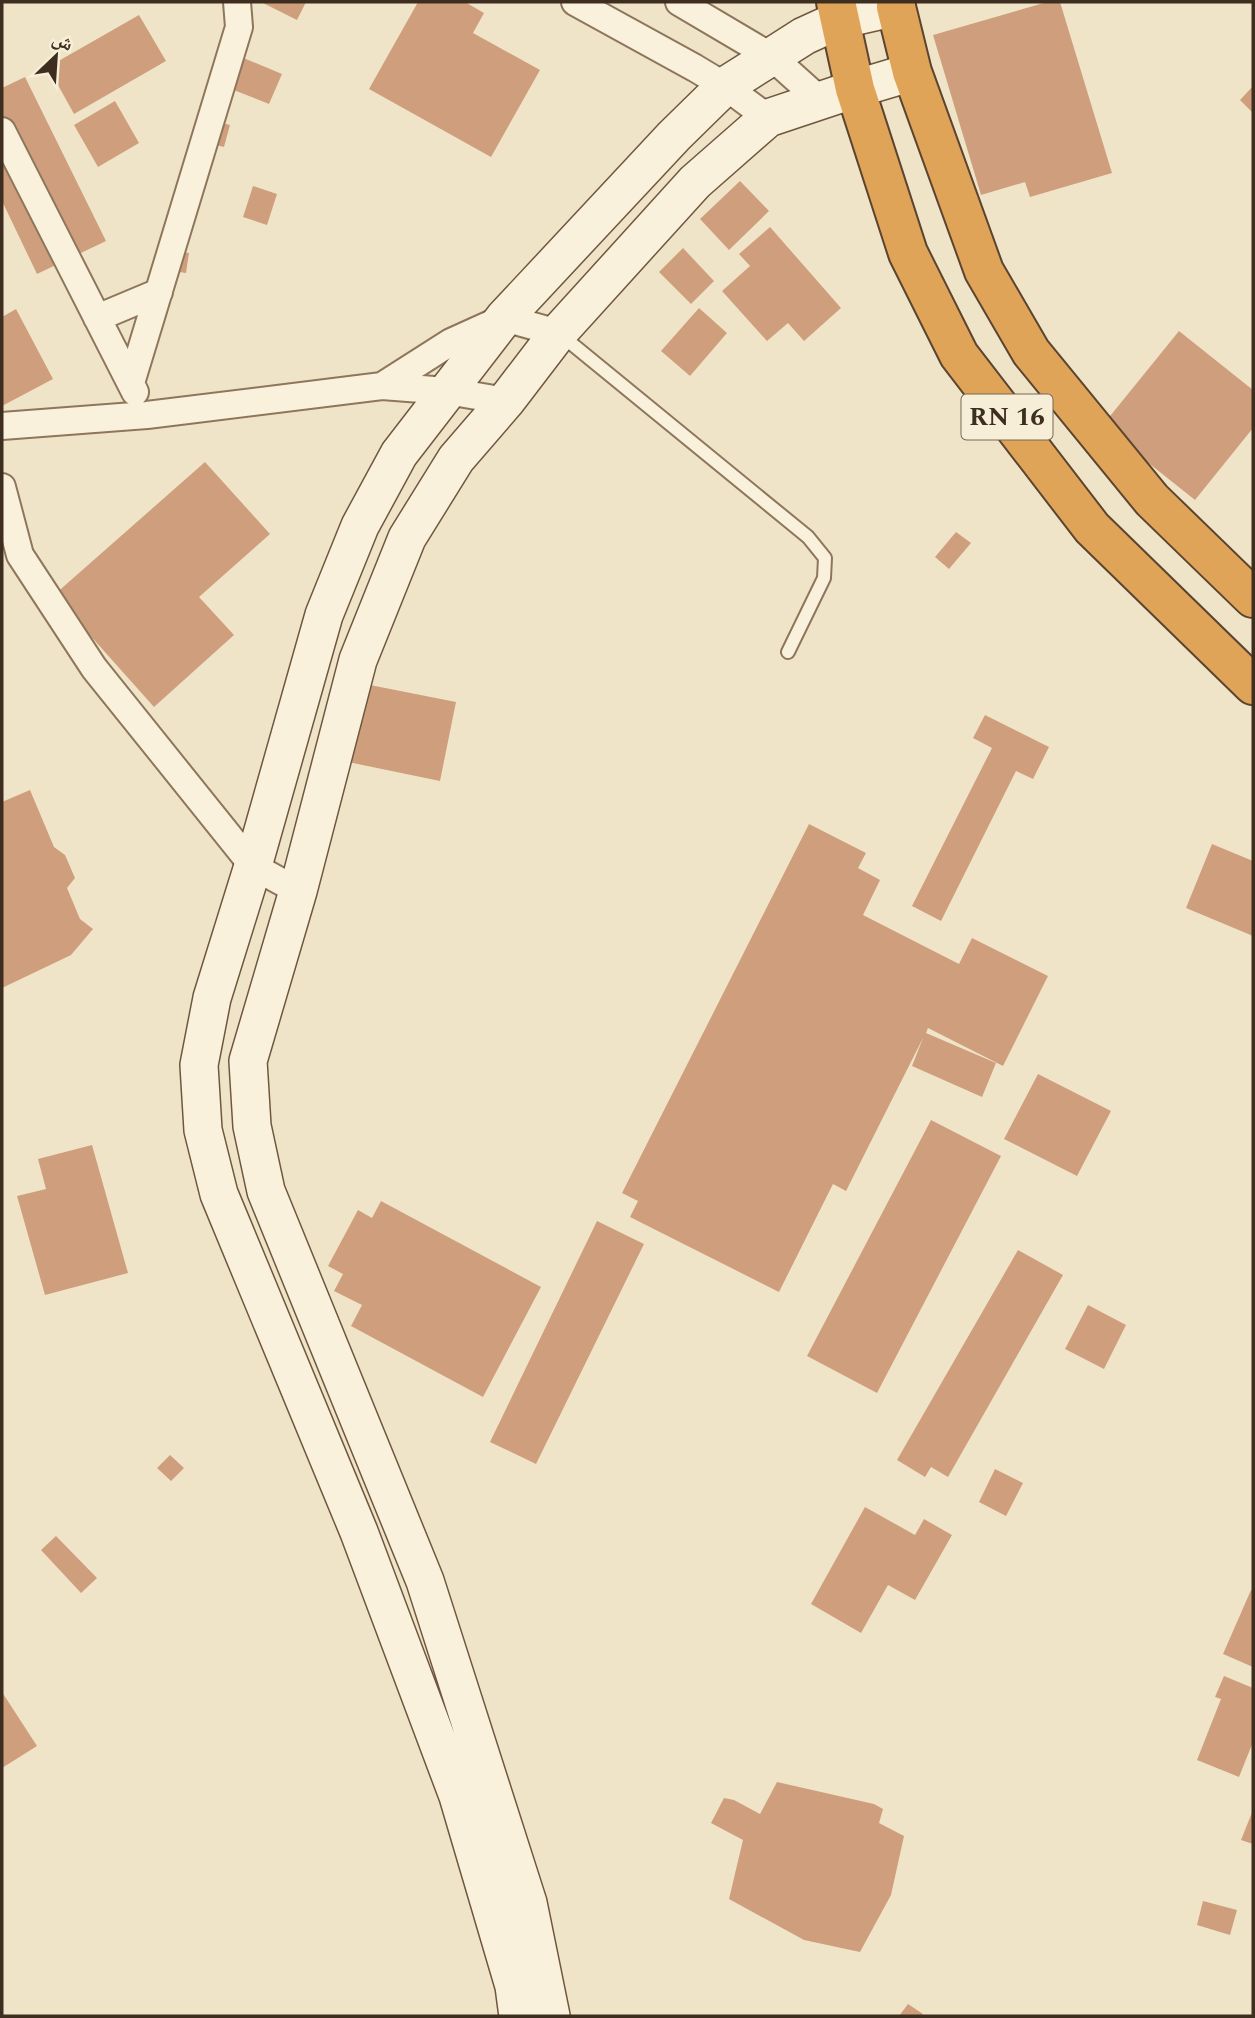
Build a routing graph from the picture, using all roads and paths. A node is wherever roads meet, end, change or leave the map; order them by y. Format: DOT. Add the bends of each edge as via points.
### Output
graph roads {
  1 [pos="237,2"];
  2 [pos="575,2"];
  3 [pos="679,2"];
  4 [pos="896,4"];
  5 [pos="838,11"];
  6 [pos="772,57"];
  7 [pos="912,72"];
  8 [pos="724,86"];
  9 [pos="838,95"];
  10 [pos="768,118"];
  11 [pos="2,131"];
  12 [pos="159,292"];
  13 [pos="97,318"];
  14 [pos="504,318"];
  15 [pos="558,333"];
  16 [pos="131,383"];
  17 [pos="382,386"];
  18 [pos="447,391"];
  19 [pos="506,401"];
  20 [pos="147,415"];
  21 [pos="2,426"];
  22 [pos="2,487"];
  23 [pos="11,556"];
  24 [pos="1253,597"];
  25 [pos="788,652"];
  26 [pos="1253,685"];
  27 [pos="253,866"];
  28 [pos="298,891"];
  29 [pos="518,2016"];
  30 [pos="551,2016"];
  1 -- 12 [label="street" via="239,27"];
  2 -- 8 [label="street"];
  3 -- 6 [label="street"];
  4 -- 5 [label="street"];
  4 -- 7 [label="highway, RN 16"];
  5 -- 6 [label="street"];
  5 -- 9 [label="highway, RN 16"];
  6 -- 8 [label="street"];
  6 -- 9 [label="street"];
  7 -- 9 [label="street"];
  7 -- 24 [label="highway, RN 16" via="984,271 1031,352 1152,500"];
  8 -- 10 [label="street"];
  8 -- 14 [label="street"];
  9 -- 10 [label="street"];
  9 -- 26 [label="highway, RN 16" via="959,355 1092,528"];
  10 -- 15 [label="street" via="695,182"];
  11 -- 13 [label="street"];
  12 -- 13 [label="street"];
  12 -- 16 [label="street"];
  13 -- 16 [label="street"];
  14 -- 15 [label="street"];
  14 -- 17 [label="street" via="452,342"];
  14 -- 18 [label="street"];
  15 -- 19 [label="street"];
  15 -- 25 [label="lane" via="808,537 825,558 824,578"];
  16 -- 20 [label="street"];
  17 -- 18 [label="street"];
  17 -- 20 [label="street"];
  18 -- 19 [label="street"];
  18 -- 27 [label="street" via="399,454 360,526 324,615"];
  19 -- 28 [label="street" via="456,459 407,538 358,660"];
  20 -- 21 [label="street"];
  22 -- 23 [label="street"];
  23 -- 27 [label="street"];
  27 -- 28 [label="street"];
  27 -- 29 [label="street" via="212,998 199,1065 203,1130 219,1194 359,1532 458,1796 514,1986"];
  28 -- 30 [label="street" via="248,1061 252,1126 266,1191 425,1581 528,1903"];
}
